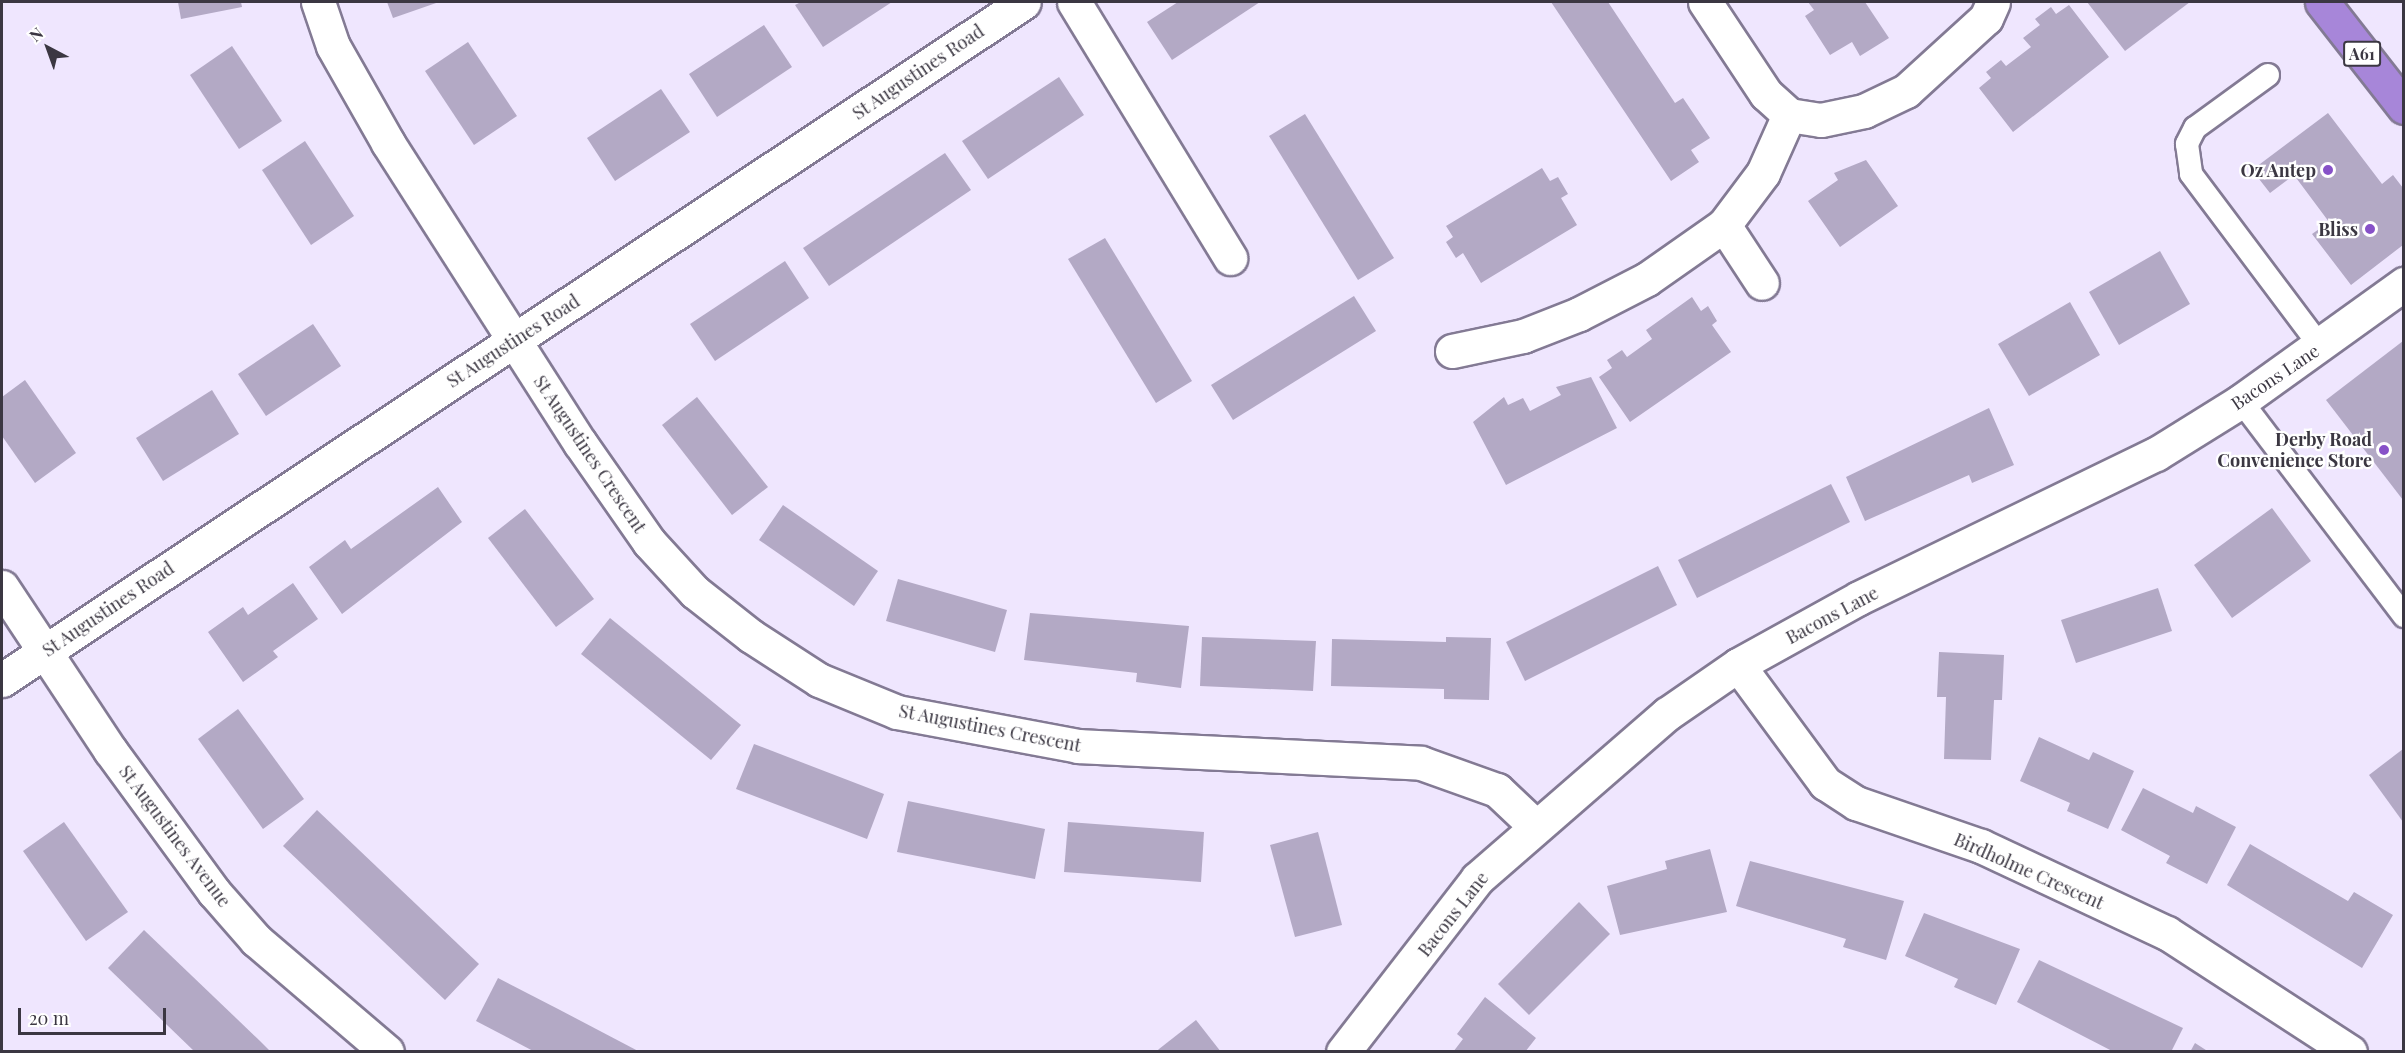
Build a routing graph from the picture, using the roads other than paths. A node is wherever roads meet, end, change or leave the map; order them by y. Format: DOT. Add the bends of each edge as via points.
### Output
graph roads {
  1 [pos="318,2"];
  2 [pos="1024,2"];
  3 [pos="1074,2"];
  4 [pos="1705,2"];
  5 [pos="1993,2"];
  6 [pos="2322,2"];
  7 [pos="2268,75"];
  8 [pos="2403,107"];
  9 [pos="1789,115"];
  10 [pos="1724,225"];
  11 [pos="1230,258"];
  12 [pos="1762,283"];
  13 [pos="2403,284"];
  14 [pos="514,341"];
  15 [pos="2321,347"];
  16 [pos="1452,351"];
  17 [pos="2241,401"];
  18 [pos="2,587"];
  19 [pos="2403,616"];
  20 [pos="44,651"];
  21 [pos="1738,666"];
  22 [pos="2,680"];
  23 [pos="1534,825"];
  24 [pos="387,1052"];
  25 [pos="1343,1052"];
  26 [pos="2350,1052"];
  1 -- 14 [label="street, St Augustines Crescent" via="333,46 388,143"];
  2 -- 14 [label="street, St Augustines Road"];
  3 -- 11 [label="street"];
  4 -- 9 [label="street" via="1766,94"];
  5 -- 9 [label="street" via="1986,18 1906,91 1864,111 1821,120"];
  6 -- 8 [label="highway, A61"];
  7 -- 15 [label="lane" via="2195,128 2187,144 2191,174"];
  9 -- 10 [label="street" via="1763,173"];
  10 -- 12 [label="street"];
  10 -- 16 [label="street" via="1647,279 1579,314 1523,336"];
  13 -- 15 [label="street, Bacons Lane"];
  14 -- 20 [label="street, St Augustines Road"];
  14 -- 23 [label="street, St Augustines Crescent" via="649,542 695,592 819,680 897,712 1078,746 1421,763 1497,790"];
  15 -- 17 [label="street, Bacons Lane"];
  17 -- 19 [label="lane"];
  17 -- 21 [label="street, Bacons Lane" via="2156,454 1859,598"];
  18 -- 20 [label="street, St Augustines Avenue"];
  20 -- 22 [label="street, St Augustines Road"];
  20 -- 24 [label="street, St Augustines Avenue" via="214,892 256,940"];
  21 -- 23 [label="street, Bacons Lane" via="1667,714"];
  21 -- 26 [label="street, Birdholme Crescent" via="1825,783 1856,803 1981,846 2167,933"];
  23 -- 25 [label="street, Bacons Lane" via="1477,879"];
}
